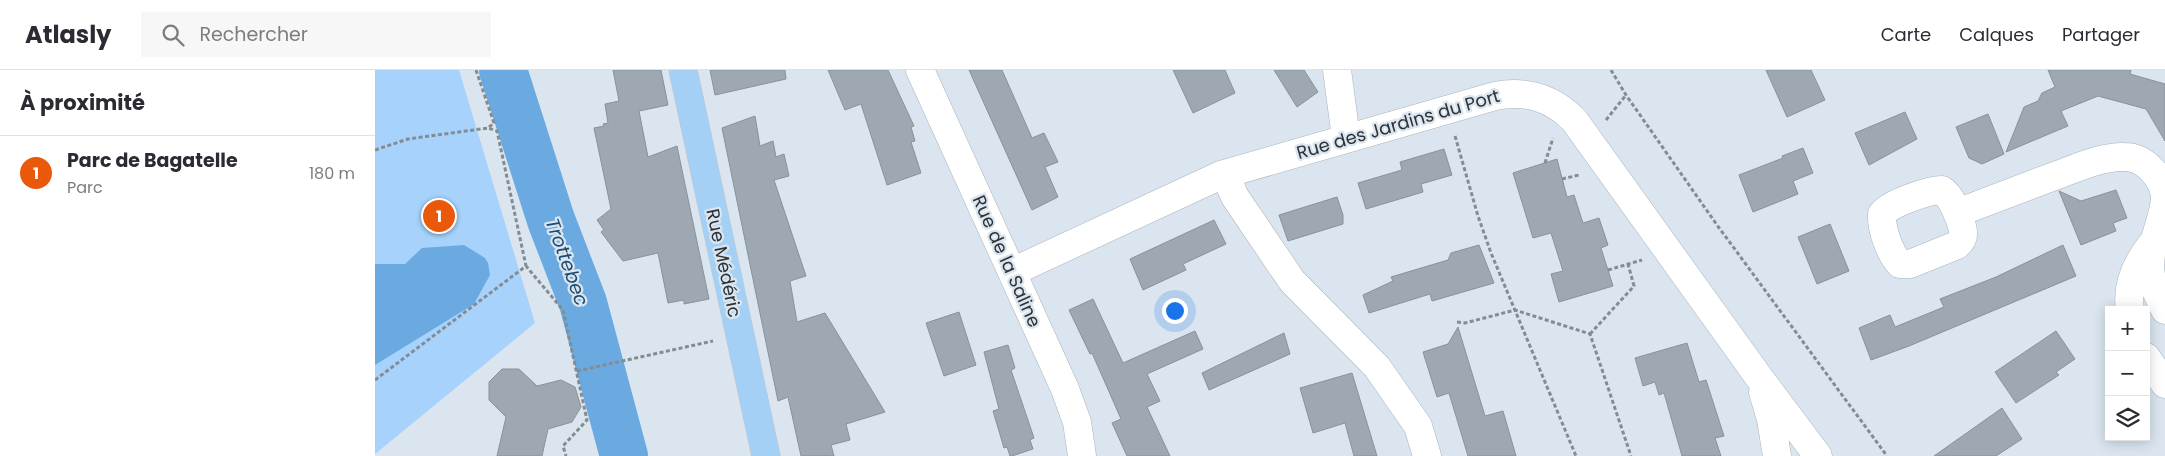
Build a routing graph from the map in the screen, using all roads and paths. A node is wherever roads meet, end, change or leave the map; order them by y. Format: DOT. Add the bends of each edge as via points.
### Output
graph roads {
  1 [pos="476,70"];
  2 [pos="683,70"];
  3 [pos="920,70"];
  4 [pos="1337,70"];
  5 [pos="1611,70"];
  6 [pos="1447,109"];
  7 [pos="488,128"];
  8 [pos="1347,138"];
  9 [pos="375,150"];
  10 [pos="1225,174"];
  11 [pos="1957,213"];
  12 [pos="2155,240"];
  13 [pos="1627,264"];
  14 [pos="526,266"];
  15 [pos="1013,272"];
  16 [pos="2130,306"];
  17 [pos="1515,310"];
  18 [pos="2165,310"];
  19 [pos="1457,322"];
  20 [pos="1590,334"];
  21 [pos="719,340"];
  22 [pos="2150,363"];
  23 [pos="577,371"];
  24 [pos="1758,376"];
  25 [pos="375,380"];
  26 [pos="2165,384"];
  27 [pos="565,456"];
  28 [pos="766,456"];
  29 [pos="1083,456"];
  30 [pos="1427,456"];
  31 [pos="1576,456"];
  32 [pos="1631,456"];
  33 [pos="1777,456"];
  34 [pos="1818,456"];
  35 [pos="1887,456"];
  1 -- 7 [label="path" via="494,123"];
  2 -- 28 [label="main road, Rue Médéric"];
  3 -- 15 [label="street, Rue de la Saline"];
  4 -- 8 [label="street"];
  5 -- 35 [label="path" via="1717,225"];
  6 -- 8 [label="street, Rue des Jardins du Port"];
  6 -- 17 [label="path" via="1478,216"];
  6 -- 24 [label="street, Rue des Jardins du Port" via="1511,93 1541,97 1563,109 1590,141"];
  7 -- 9 [label="path" via="409,139"];
  7 -- 14 [label="path" via="497,132"];
  8 -- 10 [label="street, Rue des Jardins du Port"];
  10 -- 15 [label="street, Rue des Jardins du Port"];
  10 -- 30 [label="street" via="1235,197 1292,281 1377,367 1419,426"];
  11 -- 12 [label="street" via="2091,163 2132,157 2157,175 2165,196"];
  12 -- 16 [label="street" via="2141,257 2131,281"];
  12 -- 18 [label="street" via="2151,274"];
  13 -- 20 [label="path" via="1633,286"];
  14 -- 23 [label="path" via="563,310"];
  14 -- 25 [label="path"];
  15 -- 29 [label="street, Rue de la Saline" via="1065,389 1077,422"];
  17 -- 19 [label="path" via="1465,324"];
  17 -- 20 [label="path"];
  17 -- 31 [label="path"];
  20 -- 32 [label="path"];
  21 -- 23 [label="path"];
  22 -- 26 [label="street"];
  23 -- 27 [label="path" via="587,420 563,446"];
  24 -- 33 [label="street, Rue des Jardins du Port" via="1771,419"];
  24 -- 34 [label="street, Rue des Jardins du Port"];
}
